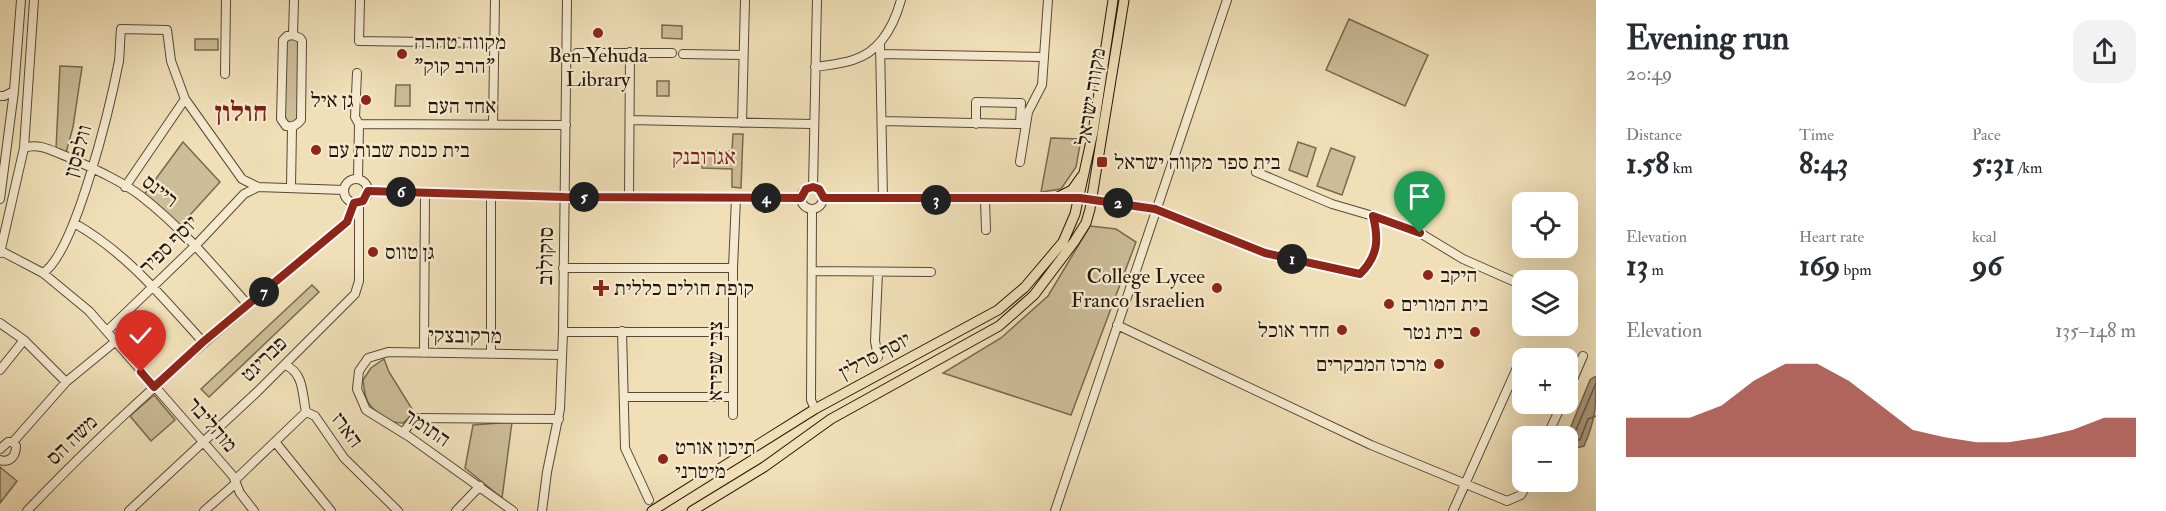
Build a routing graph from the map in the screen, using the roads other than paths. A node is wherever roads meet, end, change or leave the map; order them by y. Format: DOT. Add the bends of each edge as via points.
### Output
graph roads {
  1 [pos="21,0"];
  2 [pos="34,0"];
  3 [pos="226,0"];
  4 [pos="294,0"];
  5 [pos="360,0"];
  6 [pos="495,0"];
  7 [pos="567,0"];
  8 [pos="745,0"];
  9 [pos="817,0"];
  10 [pos="901,0"];
  11 [pos="1048,0"];
  12 [pos="1124,0"];
  13 [pos="1227,0"];
  14 [pos="1111,3"];
  15 [pos="293,35"];
  16 [pos="494,43"];
  17 [pos="880,44"];
  18 [pos="630,52"];
  19 [pos="577,53"];
  20 [pos="672,53"];
  21 [pos="682,54"];
  22 [pos="880,54"];
  23 [pos="742,55"];
  24 [pos="1043,57"];
  25 [pos="815,67"];
  26 [pos="357,73"];
  27 [pos="225,74"];
  28 [pos="14,91"];
  29 [pos="2,96"];
  30 [pos="185,99"];
  31 [pos="12,106"];
  32 [pos="630,120"];
  33 [pos="882,121"];
  34 [pos="741,123"];
  35 [pos="359,124"];
  36 [pos="493,124"];
  37 [pos="813,124"];
  38 [pos="976,124"];
  39 [pos="566,125"];
  40 [pos="292,127"];
  41 [pos="24,148"];
  42 [pos="1020,162"];
  43 [pos="92,168"];
  44 [pos="1085,172"];
  45 [pos="1256,172"];
  46 [pos="243,178"];
  47 [pos="358,179"];
  48 [pos="125,187"];
  49 [pos="258,187"];
  50 [pos="813,187"];
  51 [pos="291,188"];
  52 [pos="344,190"];
  53 [pos="368,191"];
  54 [pos="425,193"];
  55 [pos="244,194"];
  56 [pos="491,195"];
  57 [pos="564,197"];
  58 [pos="629,197"];
  59 [pos="736,198"];
  60 [pos="801,198"];
  61 [pos="824,198"];
  62 [pos="1056,198"];
  63 [pos="1080,198"];
  64 [pos="0,199"];
  65 [pos="883,199"];
  66 [pos="985,200"];
  67 [pos="1093,200"];
  68 [pos="356,203"];
  69 [pos="1155,209"];
  70 [pos="812,210"];
  71 [pos="1373,216"];
  72 [pos="347,222"];
  73 [pos="74,223"];
  74 [pos="359,224"];
  75 [pos="986,230"];
  76 [pos="196,245"];
  77 [pos="0,252"];
  78 [pos="563,268"];
  79 [pos="733,268"];
  80 [pos="812,271"];
  81 [pos="878,272"];
  82 [pos="931,272"];
  83 [pos="43,273"];
  84 [pos="1512,281"];
  85 [pos="153,286"];
  86 [pos="248,305"];
  87 [pos="0,322"];
  88 [pos="1116,325"];
  89 [pos="107,331"];
  90 [pos="622,331"];
  91 [pos="563,332"];
  92 [pos="733,332"];
  93 [pos="24,340"];
  94 [pos="116,341"];
  95 [pos="203,342"];
  96 [pos="424,354"];
  97 [pos="491,354"];
  98 [pos="562,355"];
  99 [pos="1583,356"];
  100 [pos="878,357"];
  101 [pos="368,358"];
  102 [pos="285,365"];
  103 [pos="1578,368"];
  104 [pos="0,370"];
  105 [pos="1512,379"];
  106 [pos="66,382"];
  107 [pos="154,387"];
  108 [pos="624,397"];
  109 [pos="732,397"];
  110 [pos="813,404"];
  111 [pos="306,412"];
  112 [pos="733,415"];
  113 [pos="559,419"];
  114 [pos="831,419"];
  115 [pos="403,433"];
  116 [pos="13,442"];
  117 [pos="204,442"];
  118 [pos="276,443"];
  119 [pos="0,449"];
  120 [pos="0,460"];
  121 [pos="235,482"];
  122 [pos="1465,483"];
  123 [pos="480,486"];
  124 [pos="1523,492"];
  125 [pos="649,500"];
  126 [pos="27,511"];
  127 [pos="129,511"];
  128 [pos="204,511"];
  129 [pos="254,511"];
  130 [pos="331,511"];
  131 [pos="398,511"];
  132 [pos="456,511"];
  133 [pos="513,511"];
  134 [pos="542,511"];
  135 [pos="652,511"];
  136 [pos="692,511"];
  137 [pos="1055,511"];
  138 [pos="1453,511"];
  1 -- 28 [label="street"];
  2 -- 41 [label="street"];
  3 -- 27 [label="street"];
  4 -- 15 [label="street"];
  5 -- 16 [label="street" via="359,41"];
  6 -- 16 [label="street"];
  7 -- 39 [label="street, סוקולוב"];
  8 -- 23 [label="street"];
  9 -- 25 [label="street"];
  10 -- 17 [label="street" via="896,19"];
  11 -- 24 [label="street"];
  12 -- 67 [label="main road, מקווה ישראל"];
  13 -- 69 [label="street"];
  14 -- 44 [label="main road, מקווה ישראל"];
  15 -- 40 [label="street" via="302,41 301,120"];
  15 -- 40 [label="street" via="283,40 281,119"];
  16 -- 36 [label="street"];
  17 -- 22 [label="street"];
  17 -- 25 [label="street" via="854,60"];
  18 -- 19 [label="street"];
  18 -- 20 [label="street"];
  18 -- 32 [label="street"];
  21 -- 23 [label="street"];
  22 -- 24 [label="street"];
  22 -- 33 [label="street"];
  23 -- 34 [label="street"];
  24 -- 42 [label="street" via="1042,85 1028,112"];
  25 -- 37 [label="street"];
  26 -- 35 [label="street" via="355,117"];
  28 -- 29 [label="street"];
  28 -- 31 [label="street"];
  29 -- 31 [label="street"];
  30 -- 43 [label="street, וולפסון" via="171,61 167,30 121,29 117,69"];
  30 -- 46 [label="street"];
  30 -- 48 [label="street"];
  31 -- 64 [label="street"];
  32 -- 34 [label="street"];
  32 -- 58 [label="street"];
  33 -- 38 [label="street"];
  33 -- 65 [label="street"];
  34 -- 37 [label="street"];
  35 -- 36 [label="street, אחד העם"];
  35 -- 47 [label="street"];
  36 -- 39 [label="street, אחד העם"];
  37 -- 50 [label="street"];
  38 -- 38 [label="street" via="1020,124 1021,103 976,102"];
  39 -- 57 [label="street, סוקולוב"];
  40 -- 51 [label="street"];
  41 -- 43 [label="street, ריינס" via="41,147"];
  41 -- 77 [label="street"];
  43 -- 48 [label="street, ריינס"];
  43 -- 73 [label="street, וולפסון"];
  44 -- 62 [label="main road" via="1072,190"];
  44 -- 63 [label="main road, מקווה ישראל"];
  45 -- 71 [label="street" via="1332,204"];
  46 -- 49 [label="street"];
  46 -- 55 [label="street"];
  47 -- 52 [label="street" via="351,180"];
  47 -- 53 [label="street" via="366,183"];
  48 -- 76 [label="street, ריינס" via="140,195"];
  49 -- 51 [label="street"];
  49 -- 55 [label="street, יוסף ספיר"];
  50 -- 60 [label="street" via="806,189"];
  50 -- 61 [label="street"];
  51 -- 52 [label="street"];
  52 -- 68 [label="street" via="346,197"];
  53 -- 54 [label="street"];
  53 -- 68 [label="street" via="366,199"];
  54 -- 56 [label="street"];
  54 -- 96 [label="street"];
  55 -- 76 [label="street, יוסף ספיר"];
  56 -- 57 [label="street"];
  56 -- 97 [label="street"];
  57 -- 58 [label="street"];
  57 -- 78 [label="street, סוקולוב"];
  58 -- 59 [label="street"];
  59 -- 60 [label="street"];
  59 -- 79 [label="street, צבי שפירא"];
  60 -- 70 [label="street" via="805,208"];
  61 -- 65 [label="street"];
  61 -- 70 [label="street" via="819,208"];
  62 -- 63 [label="street"];
  62 -- 66 [label="street"];
  63 -- 67 [label="main road"];
  63 -- 110 [label="main road, יוסף סרלין" via="1063,242 1025,287 998,310"];
  65 -- 66 [label="street"];
  66 -- 75 [label="street"];
  67 -- 69 [label="street"];
  67 -- 114 [label="main road, יוסף סרלין" via="1086,223 1074,242 1034,295 999,326"];
  68 -- 72 [label="street, משה הס"];
  68 -- 74 [label="street, פבריגט"];
  69 -- 71 [label="street" via="1265,253 1360,274 1371,262 1378,236"];
  69 -- 88 [label="street"];
  70 -- 80 [label="street"];
  71 -- 84 [label="street" via="1420,233 1463,259"];
  72 -- 74 [label="street" via="354,219"];
  72 -- 86 [label="street, משה הס"];
  73 -- 83 [label="street, וולפסון"];
  73 -- 85 [label="street" via="100,238"];
  74 -- 102 [label="street, פבריגט" via="359,281 355,294"];
  76 -- 85 [label="street, יוסף ספיר"];
  76 -- 86 [label="street, ריינס"];
  77 -- 83 [label="street, מוהליבר"];
  78 -- 79 [label="street"];
  78 -- 91 [label="street, סוקולוב"];
  79 -- 92 [label="street, צבי שפירא"];
  80 -- 81 [label="street"];
  80 -- 110 [label="street"];
  81 -- 82 [label="street"];
  81 -- 100 [label="street"];
  83 -- 89 [label="street, מוהליבר"];
  85 -- 89 [label="street, יוסף ספיר"];
  85 -- 95 [label="street"];
  86 -- 95 [label="street, משה הס"];
  87 -- 93 [label="street"];
  88 -- 122 [label="street" via="1371,445"];
  88 -- 137 [label="street"];
  89 -- 94 [label="street, מוהליבר"];
  90 -- 91 [label="street"];
  90 -- 92 [label="street"];
  90 -- 108 [label="street"];
  91 -- 98 [label="street, סוקולוב"];
  92 -- 109 [label="street, צבי שפירא"];
  93 -- 104 [label="street"];
  93 -- 106 [label="street"];
  94 -- 106 [label="street"];
  94 -- 107 [label="street, מוהליבר"];
  95 -- 107 [label="street, משה הס"];
  96 -- 97 [label="street, מרקובצקי"];
  96 -- 101 [label="street, מרקובצקי" via="388,352"];
  97 -- 98 [label="street, מרקובצקי"];
  98 -- 113 [label="street, סוקולוב"];
  99 -- 103 [label="street"];
  101 -- 115 [label="street, התומר" via="359,371 357,389 366,410"];
  102 -- 111 [label="street, הארז" via="298,374"];
  102 -- 117 [label="street, פבריגט"];
  105 -- 122 [label="street"];
  106 -- 116 [label="street"];
  107 -- 117 [label="street, מוהליבר"];
  107 -- 126 [label="street, משה הס"];
  108 -- 109 [label="street"];
  108 -- 125 [label="street" via="624,448"];
  109 -- 112 [label="street, צבי שפירא"];
  110 -- 114 [label="main road"];
  110 -- 135 [label="main road, יוסף סרלין" via="801,418"];
  111 -- 118 [label="street"];
  111 -- 131 [label="street, הארז" via="315,416 344,458"];
  113 -- 115 [label="street" via="414,418"];
  113 -- 134 [label="street, סוקולוב"];
  114 -- 136 [label="main road, יוסף סרלין"];
  115 -- 123 [label="street, התומר"];
  116 -- 119 [label="street"];
  116 -- 120 [label="street" via="16,450 11,459"];
  117 -- 121 [label="street, מוהליבר"];
  117 -- 127 [label="street, פבריגט"];
  118 -- 121 [label="street"];
  118 -- 130 [label="street"];
  121 -- 128 [label="street"];
  121 -- 129 [label="street, מוהליבר"];
  122 -- 124 [label="street" via="1507,501"];
  122 -- 138 [label="street"];
  123 -- 132 [label="street"];
  123 -- 133 [label="street, התומר"];
}
